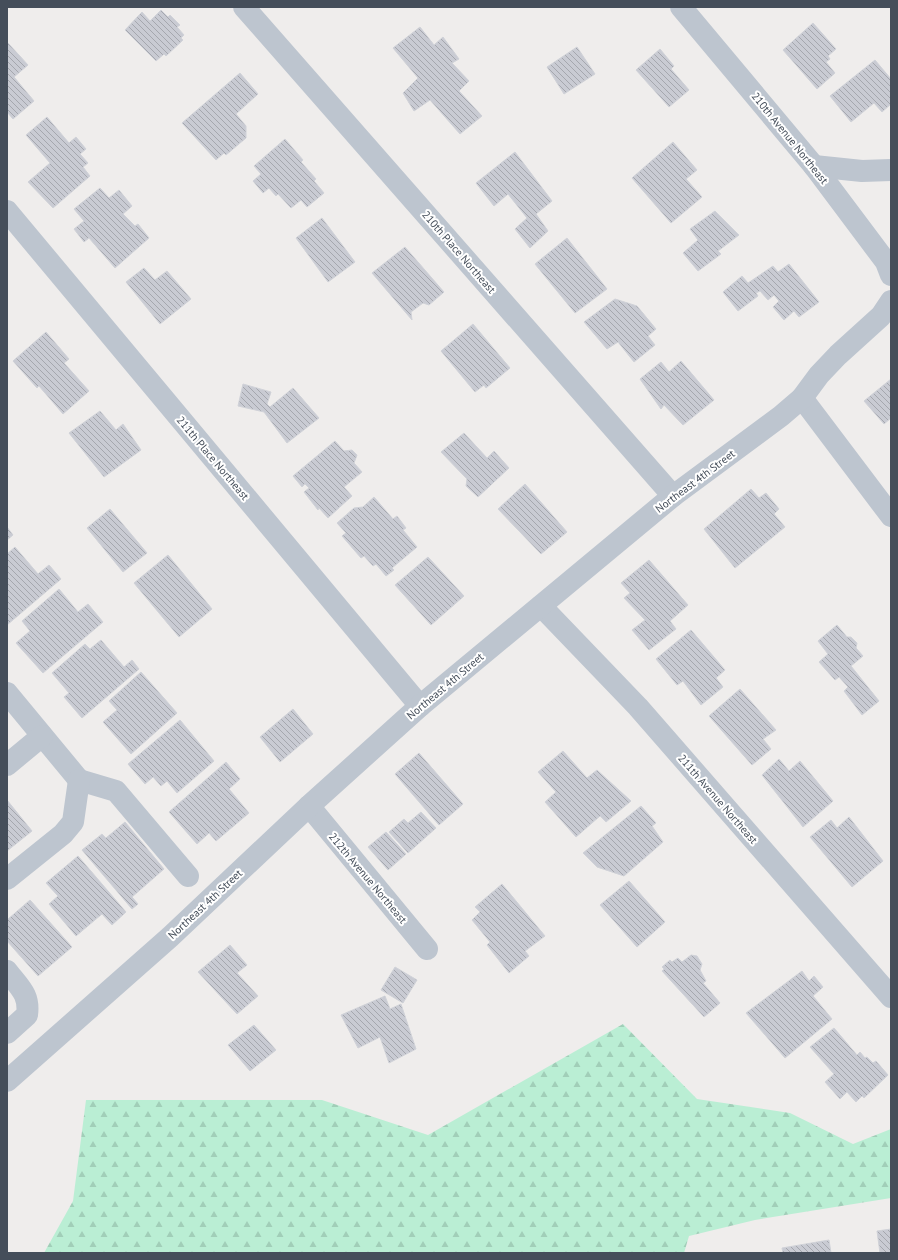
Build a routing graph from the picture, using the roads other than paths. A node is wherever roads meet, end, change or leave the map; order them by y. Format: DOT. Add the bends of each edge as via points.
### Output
graph roads {
  1 [pos="244,7"];
  2 [pos="681,7"];
  3 [pos="814,166"];
  4 [pos="891,170"];
  5 [pos="7,211"];
  6 [pos="891,275"];
  7 [pos="891,302"];
  8 [pos="802,398"];
  9 [pos="673,496"];
  10 [pos="891,516"];
  11 [pos="541,606"];
  12 [pos="7,693"];
  13 [pos="420,706"];
  14 [pos="42,736"];
  15 [pos="7,765"];
  16 [pos="79,780"];
  17 [pos="309,806"];
  18 [pos="188,876"];
  19 [pos="7,879"];
  20 [pos="427,949"];
  21 [pos="7,971"];
  22 [pos="891,997"];
  23 [pos="7,1033"];
  24 [pos="7,1081"];
  1 -- 9 [label="street, 210th Place Northeast"];
  2 -- 3 [label="street, 210th Avenue Northeast"];
  3 -- 4 [label="street" via="862,171"];
  3 -- 6 [label="street, 210th Avenue Northeast" via="886,262"];
  5 -- 13 [label="street, 211th Place Northeast"];
  7 -- 8 [label="street, Northeast 4th Street" via="881,316 819,375"];
  8 -- 9 [label="street, Northeast 4th Street"];
  8 -- 10 [label="street"];
  9 -- 11 [label="street, Northeast 4th Street"];
  11 -- 13 [label="street, Northeast 4th Street"];
  11 -- 22 [label="street, 211th Avenue Northeast" via="638,707"];
  12 -- 14 [label="street"];
  13 -- 17 [label="street, Northeast 4th Street"];
  14 -- 15 [label="street"];
  14 -- 16 [label="street"];
  16 -- 18 [label="street" via="116,791"];
  16 -- 19 [label="street" via="73,822 64,834"];
  17 -- 20 [label="street, 212th Avenue Northeast"];
  17 -- 24 [label="street, Northeast 4th Street" via="170,937"];
  21 -- 23 [label="street" via="26,996 29,1005 27,1015"];
}
